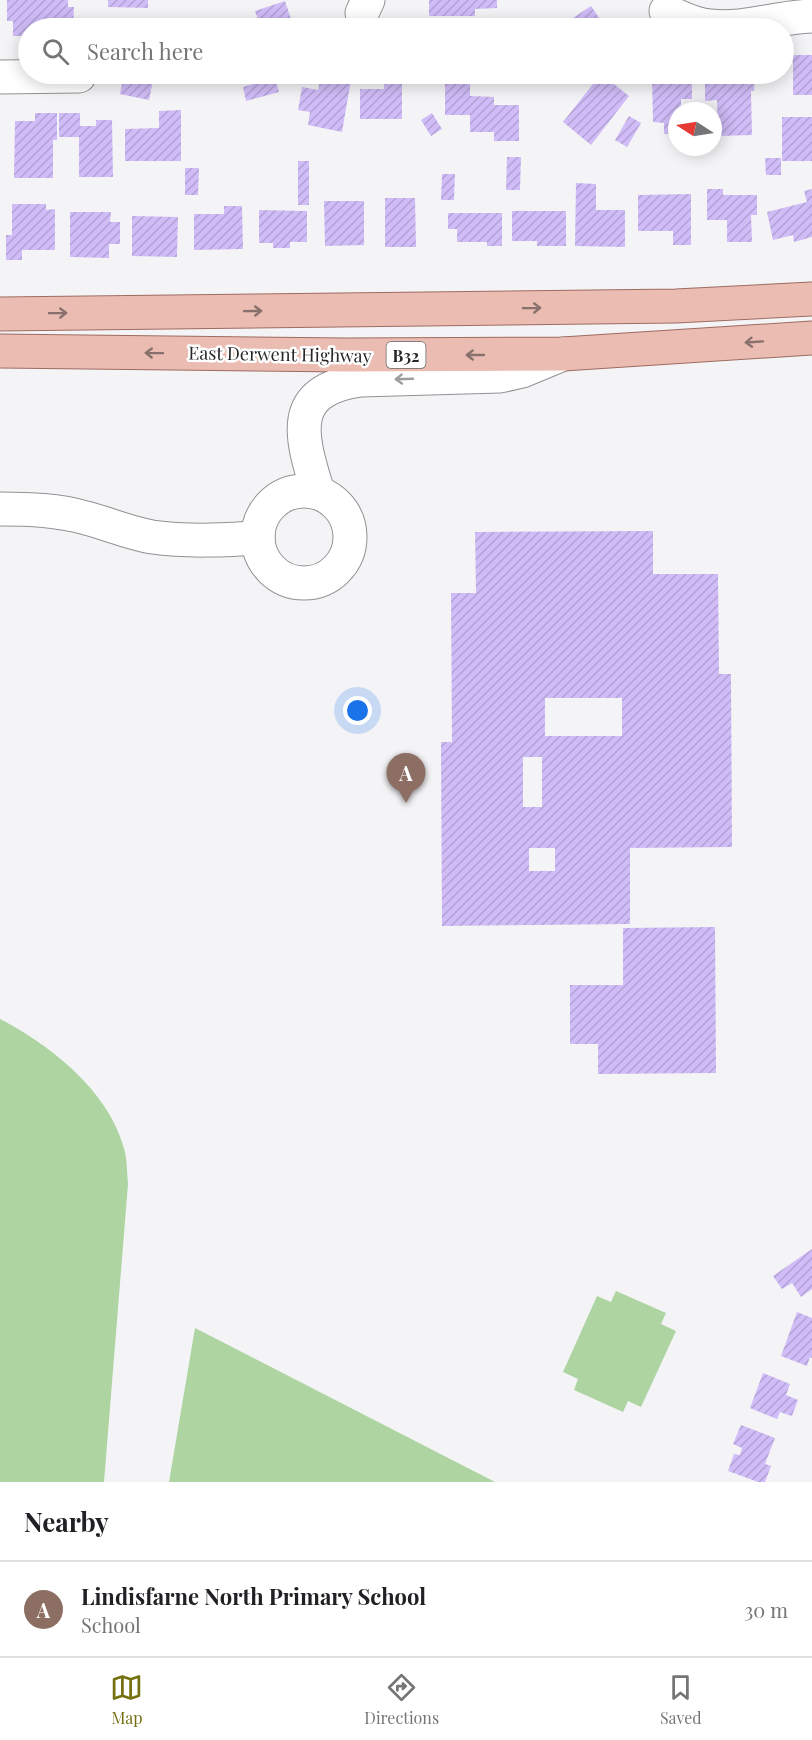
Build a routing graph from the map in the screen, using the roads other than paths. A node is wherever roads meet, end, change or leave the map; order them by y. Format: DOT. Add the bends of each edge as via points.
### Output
graph roads {
  1 [pos="666,11"];
  2 [pos="812,16"];
  3 [pos="682,18"];
  4 [pos="791,18"];
  5 [pos="0,77"];
  6 [pos="18,77"];
  7 [pos="812,299"];
  8 [pos="0,314"];
  9 [pos="812,338"];
  10 [pos="0,351"];
  11 [pos="564,354"];
  12 [pos="318,492"];
  13 [pos="0,509"];
  14 [pos="258,538"];
  1 -- 3 [label="street"];
  2 -- 4 [label="street"];
  5 -- 6 [label="street"];
  8 -- 7 [label="main road, one-way" via="676,306"];
  9 -- 11 [label="main road, East Derwent Highway / B32, one-way"];
  11 -- 10 [label="main road, East Derwent Highway / B32, one-way"];
  11 -- 12 [label="street, one-way" via="500,376 361,380 329,387 310,406 304,420 303,436"];
  12 -- 14 [label="street" via="304,490 276,500 266,510"];
  12 -- 14 [label="street" via="332,499 345,513 351,535 345,560 326,579 300,584 286,580 266,563"];
  13 -- 14 [label="street" via="60,512 153,537"];
}
